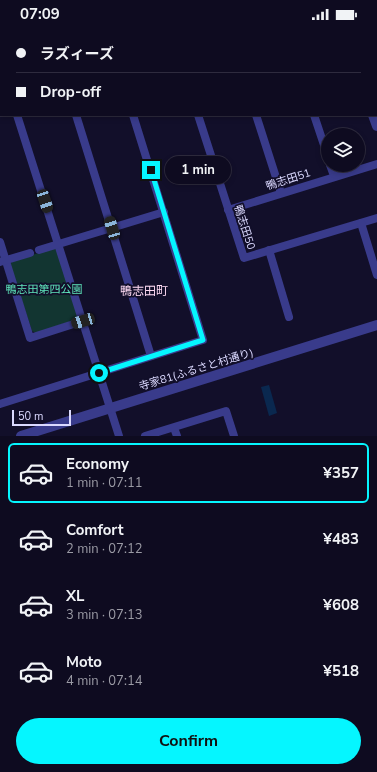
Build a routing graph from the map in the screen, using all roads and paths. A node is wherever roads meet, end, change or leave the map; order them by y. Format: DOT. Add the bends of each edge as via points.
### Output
graph roads {
  1 [pos="17,116"];
  2 [pos="76,116"];
  3 [pos="133,116"];
  4 [pos="198,116"];
  5 [pos="256,116"];
  6 [pos="314,116"];
  7 [pos="373,116"];
  8 [pos="377,126"];
  9 [pos="321,136"];
  10 [pos="377,164"];
  11 [pos="333,172"];
  12 [pos="334,176"];
  13 [pos="281,193"];
  14 [pos="228,210"];
  15 [pos="164,212"];
  16 [pos="377,218"];
  17 [pos="361,223"];
  18 [pos="112,228"];
  19 [pos="0,242"];
  20 [pos="59,244"];
  21 [pos="39,250"];
  22 [pos="269,250"];
  23 [pos="30,253"];
  24 [pos="3,261"];
  25 [pos="377,275"];
  26 [pos="289,317"];
  27 [pos="83,321"];
  28 [pos="377,325"];
  29 [pos="151,356"];
  30 [pos="99,373"];
  31 [pos="0,404"];
  32 [pos="110,408"];
  33 [pos="174,428"];
  34 [pos="21,436"];
  35 [pos="119,436"];
  36 [pos="145,436"];
  37 [pos="177,436"];
  38 [pos="234,436"];
  1 -- 20 [label="street"];
  2 -- 18 [label="street"];
  3 -- 15 [label="street"];
  4 -- 14 [label="street, 鴨志田50"];
  5 -- 13 [label="street"];
  6 -- 9 [label="street"];
  7 -- 8 [label="street"];
  10 -- 12 [label="street, 鴨志田51"];
  11 -- 12 [label="street"];
  12 -- 13 [label="street, 鴨志田51"];
  13 -- 14 [label="street, 鴨志田51"];
  14 -- 22 [label="street, 鴨志田50" via="244,258"];
  15 -- 18 [label="street"];
  15 -- 29 [label="street" via="203,340"];
  16 -- 17 [label="street, 鴨志田50"];
  17 -- 22 [label="street, 鴨志田50"];
  17 -- 25 [label="street"];
  18 -- 20 [label="street"];
  18 -- 29 [label="street"];
  19 -- 24 [label="street"];
  20 -- 21 [label="street"];
  20 -- 27 [label="street"];
  22 -- 26 [label="street"];
  23 -- 24 [label="street"];
  24 -- 27 [label="street" via="30,338"];
  27 -- 30 [label="street"];
  28 -- 32 [label="street, 寺家81(ふるさと村通り)"];
  29 -- 30 [label="street"];
  30 -- 31 [label="street"];
  30 -- 32 [label="street"];
  32 -- 34 [label="street, 寺家81(ふるさと村通り)"];
  32 -- 35 [label="street"];
  33 -- 36 [label="street"];
  33 -- 37 [label="street"];
  33 -- 38 [label="street" via="226,411"];
}
